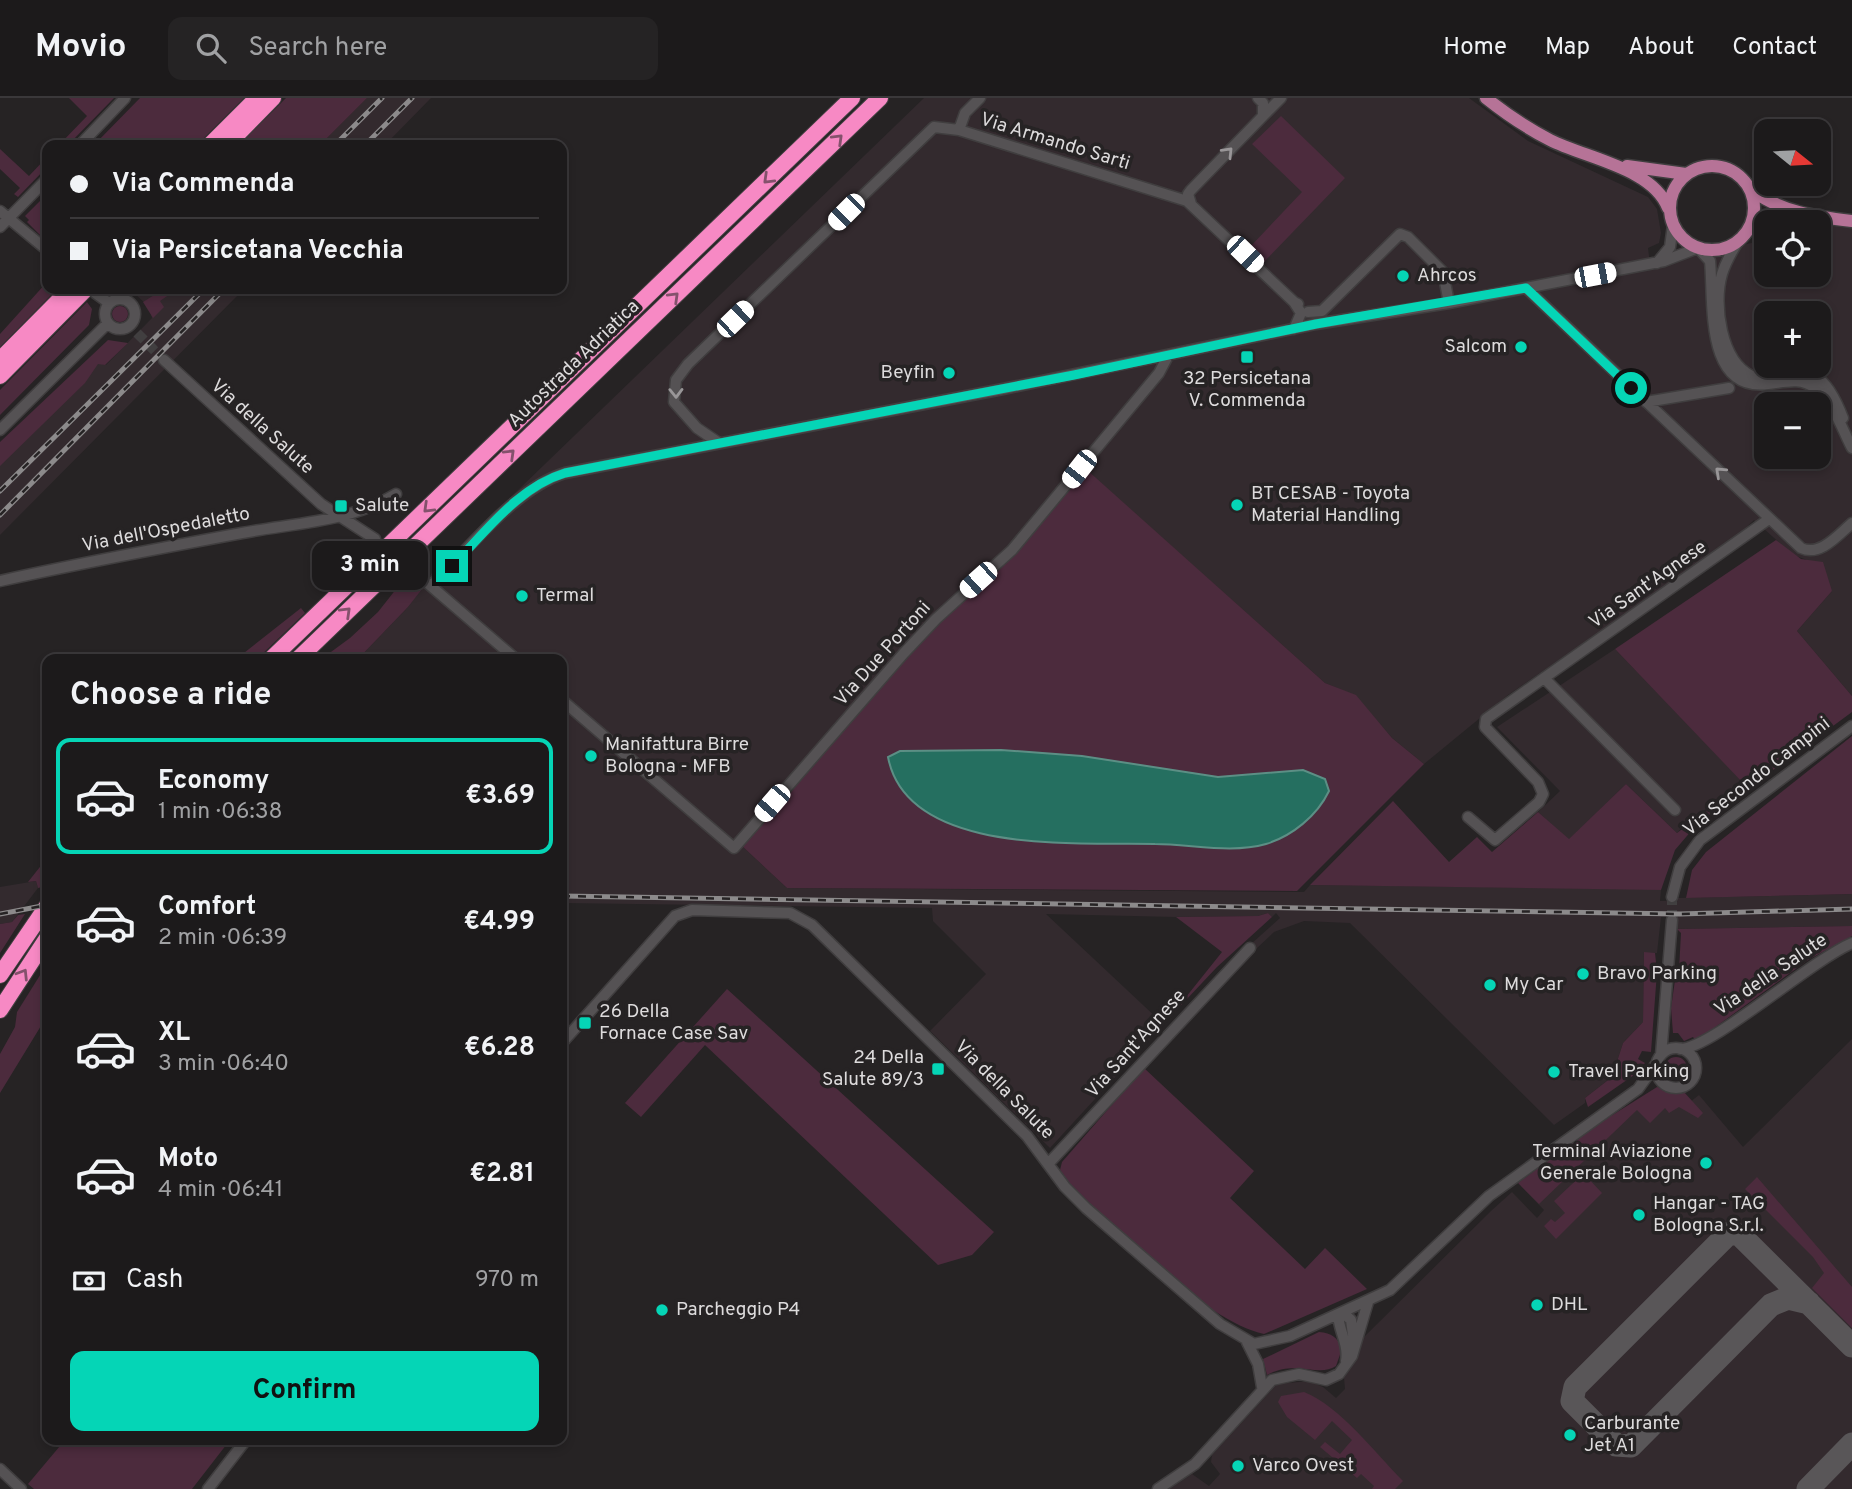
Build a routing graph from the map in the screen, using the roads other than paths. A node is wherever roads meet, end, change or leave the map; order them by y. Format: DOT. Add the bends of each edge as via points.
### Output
graph roads {
  1 [pos="125,98"];
  2 [pos="257,98"];
  3 [pos="273,98"];
  4 [pos="852,98"];
  5 [pos="880,98"];
  6 [pos="980,98"];
  7 [pos="1279,98"];
  8 [pos="1486,98"];
  9 [pos="1261,100"];
  10 [pos="1263,116"];
  11 [pos="959,130"];
  12 [pos="85,140"];
  13 [pos="215,140"];
  14 [pos="232,140"];
  15 [pos="1606,162"];
  16 [pos="1686,174"];
  17 [pos="42,184"];
  18 [pos="1750,189"];
  19 [pos="1191,204"];
  20 [pos="0,211"];
  21 [pos="1670,212"];
  22 [pos="11,217"];
  23 [pos="1852,221"];
  24 [pos="1831,223"];
  25 [pos="1673,225"];
  26 [pos="0,228"];
  27 [pos="1754,230"];
  28 [pos="1743,236"];
  29 [pos="42,245"];
  30 [pos="1698,248"];
  31 [pos="1662,262"];
  32 [pos="1526,288"];
  33 [pos="64,294"];
  34 [pos="87,294"];
  35 [pos="95,294"];
  36 [pos="1294,302"];
  37 [pos="109,303"];
  38 [pos="1450,303"];
  39 [pos="1308,312"];
  40 [pos="108,323"];
  41 [pos="1316,324"];
  42 [pos="1294,329"];
  43 [pos="1168,356"];
  44 [pos="0,360"];
  45 [pos="164,360"];
  46 [pos="0,376"];
  47 [pos="1729,388"];
  48 [pos="1646,401"];
  49 [pos="0,430"];
  50 [pos="698,430"];
  51 [pos="1852,440"];
  52 [pos="719,443"];
  53 [pos="699,446"];
  54 [pos="1852,448"];
  55 [pos="396,494"];
  56 [pos="340,517"];
  57 [pos="1769,519"];
  58 [pos="1852,523"];
  59 [pos="375,539"];
  60 [pos="411,569"];
  61 [pos="0,582"];
  62 [pos="431,586"];
  63 [pos="276,654"];
  64 [pos="303,654"];
  65 [pos="510,654"];
  66 [pos="1545,679"];
  67 [pos="567,704"];
  68 [pos="1852,726"];
  69 [pos="1675,810"];
  70 [pos="1468,817"];
  71 [pos="1672,897"];
  72 [pos="42,914"];
  73 [pos="1671,920"];
  74 [pos="1852,943"];
  75 [pos="42,946"];
  76 [pos="1250,948"];
  77 [pos="0,975"];
  78 [pos="0,1010"];
  79 [pos="1665,1028"];
  80 [pos="567,1037"];
  81 [pos="1711,1038"];
  82 [pos="1677,1049"];
  83 [pos="1659,1060"];
  84 [pos="1695,1063"];
  85 [pos="1666,1086"];
  86 [pos="1638,1089"];
  87 [pos="1048,1164"];
  88 [pos="1368,1302"];
  89 [pos="1341,1314"];
  90 [pos="1247,1342"];
  91 [pos="1355,1345"];
  92 [pos="1343,1370"];
  93 [pos="1262,1387"];
  94 [pos="242,1445"];
  95 [pos="0,1469"];
  96 [pos="21,1489"];
  97 [pos="208,1489"];
  98 [pos="1158,1489"];
  1 -- 12 [label="street"];
  2 -- 13 [label="highway"];
  3 -- 14 [label="highway"];
  4 -- 63 [label="highway, Autostrada Adriatica, one-way"];
  64 -- 5 [label="highway, Autostrada Adriatica, one-way"];
  6 -- 11 [label="street" via="965,113"];
  7 -- 9 [label="street"];
  7 -- 10 [label="street"];
  8 -- 15 [label="main road" via="1550,140"];
  9 -- 10 [label="street"];
  19 -- 10 [label="street, one-way" via="1191,190"];
  11 -- 19 [label="street, Via Armando Sarti"];
  11 -- 50 [label="street, Via Armando Sarti, one-way" via="941,126 925,135 676,380 674,402"];
  15 -- 16 [label="main road"];
  15 -- 21 [label="main road" via="1648,182 1664,197"];
  16 -- 18 [label="main road" via="1705,166 1725,167"];
  16 -- 21 [label="main road" via="1673,191"];
  17 -- 22 [label="street"];
  18 -- 23 [label="main road" via="1791,210"];
  18 -- 28 [label="main road" via="1754,215"];
  19 -- 36 [label="street, Via Armando Sarti"];
  20 -- 22 [label="street"];
  21 -- 25 [label="main road"];
  22 -- 26 [label="street"];
  22 -- 29 [label="street"];
  23 -- 24 [label="main road"];
  25 -- 30 [label="main road" via="1683,239"];
  25 -- 31 [label="street"];
  27 -- 28 [label="main road"];
  28 -- 30 [label="main road" via="1720,250"];
  28 -- 51 [label="street" via="1727,258 1719,288 1734,363 1752,376 1798,372 1821,382 1834,397"];
  30 -- 31 [label="street"];
  30 -- 54 [label="street" via="1710,261 1711,300 1726,368 1739,380 1754,385 1796,380 1812,386 1825,397"];
  31 -- 32 [label="street"];
  32 -- 38 [label="street"];
  32 -- 48 [label="street"];
  33 -- 44 [label="highway"];
  34 -- 46 [label="highway"];
  35 -- 37 [label="street"];
  36 -- 39 [label="street, Via Armando Sarti"];
  36 -- 42 [label="street" via="1301,313"];
  37 -- 40 [label="street" via="105,311"];
  37 -- 40 [label="street" via="117,299 131,303 134,329"];
  38 -- 39 [label="street" via="1443,272 1400,234 1322,311"];
  38 -- 41 [label="street"];
  39 -- 41 [label="street, Via Armando Sarti"];
  40 -- 49 [label="street"];
  41 -- 42 [label="street"];
  42 -- 43 [label="street"];
  43 -- 52 [label="street"];
  43 -- 67 [label="street, Via Due Portoni" via="1159,373 1012,550 904,653 734,848"];
  45 -- 56 [label="street, Via della Salute"];
  47 -- 48 [label="street"];
  57 -- 48 [label="street, one-way"];
  50 -- 52 [label="street, Via Armando Sarti"];
  50 -- 53 [label="street"];
  52 -- 53 [label="street"];
  53 -- 62 [label="street" via="541,482"];
  55 -- 56 [label="street" via="359,513"];
  56 -- 59 [label="street, Via della Salute"];
  56 -- 61 [label="street, Via dell'Ospedaletto"];
  57 -- 58 [label="street" via="1807,551 1821,548"];
  57 -- 66 [label="street, Via Sant'Agnese"];
  60 -- 62 [label="street"];
  62 -- 65 [label="street"];
  66 -- 69 [label="street"];
  66 -- 70 [label="street, Via Sant'Agnese" via="1485,723 1541,786 1542,798 1495,840"];
  68 -- 71 [label="street, Via Secondo Campini" via="1700,839 1680,867"];
  72 -- 77 [label="highway"];
  73 -- 79 [label="street"];
  74 -- 81 [label="street, Via della Salute" via="1807,968"];
  78 -- 75 [label="highway, one-way"];
  76 -- 87 [label="street, Via Sant'Agnese"];
  79 -- 82 [label="street"];
  79 -- 83 [label="street"];
  80 -- 87 [label="street, Via della Salute" via="675,916 692,910 799,916 1027,1136"];
  81 -- 82 [label="street, Via della Salute" via="1689,1049"];
  81 -- 84 [label="street, Via della Salute"];
  82 -- 83 [label="street"];
  82 -- 84 [label="street"];
  83 -- 85 [label="street" via="1658,1076"];
  83 -- 86 [label="street"];
  84 -- 85 [label="street" via="1689,1083 1679,1088"];
  85 -- 86 [label="street"];
  86 -- 88 [label="street" via="1507,1181 1399,1282"];
  87 -- 90 [label="street, Via della Salute" via="1075,1198 1124,1243"];
  88 -- 89 [label="street"];
  88 -- 91 [label="street"];
  89 -- 90 [label="street" via="1270,1343"];
  89 -- 91 [label="street" via="1351,1320"];
  89 -- 92 [label="street" via="1348,1355"];
  90 -- 93 [label="street"];
  91 -- 92 [label="street"];
  92 -- 93 [label="street" via="1326,1380 1285,1375"];
  93 -- 98 [label="street" via="1195,1464"];
  94 -- 97 [label="street"];
  95 -- 96 [label="street"];
}
